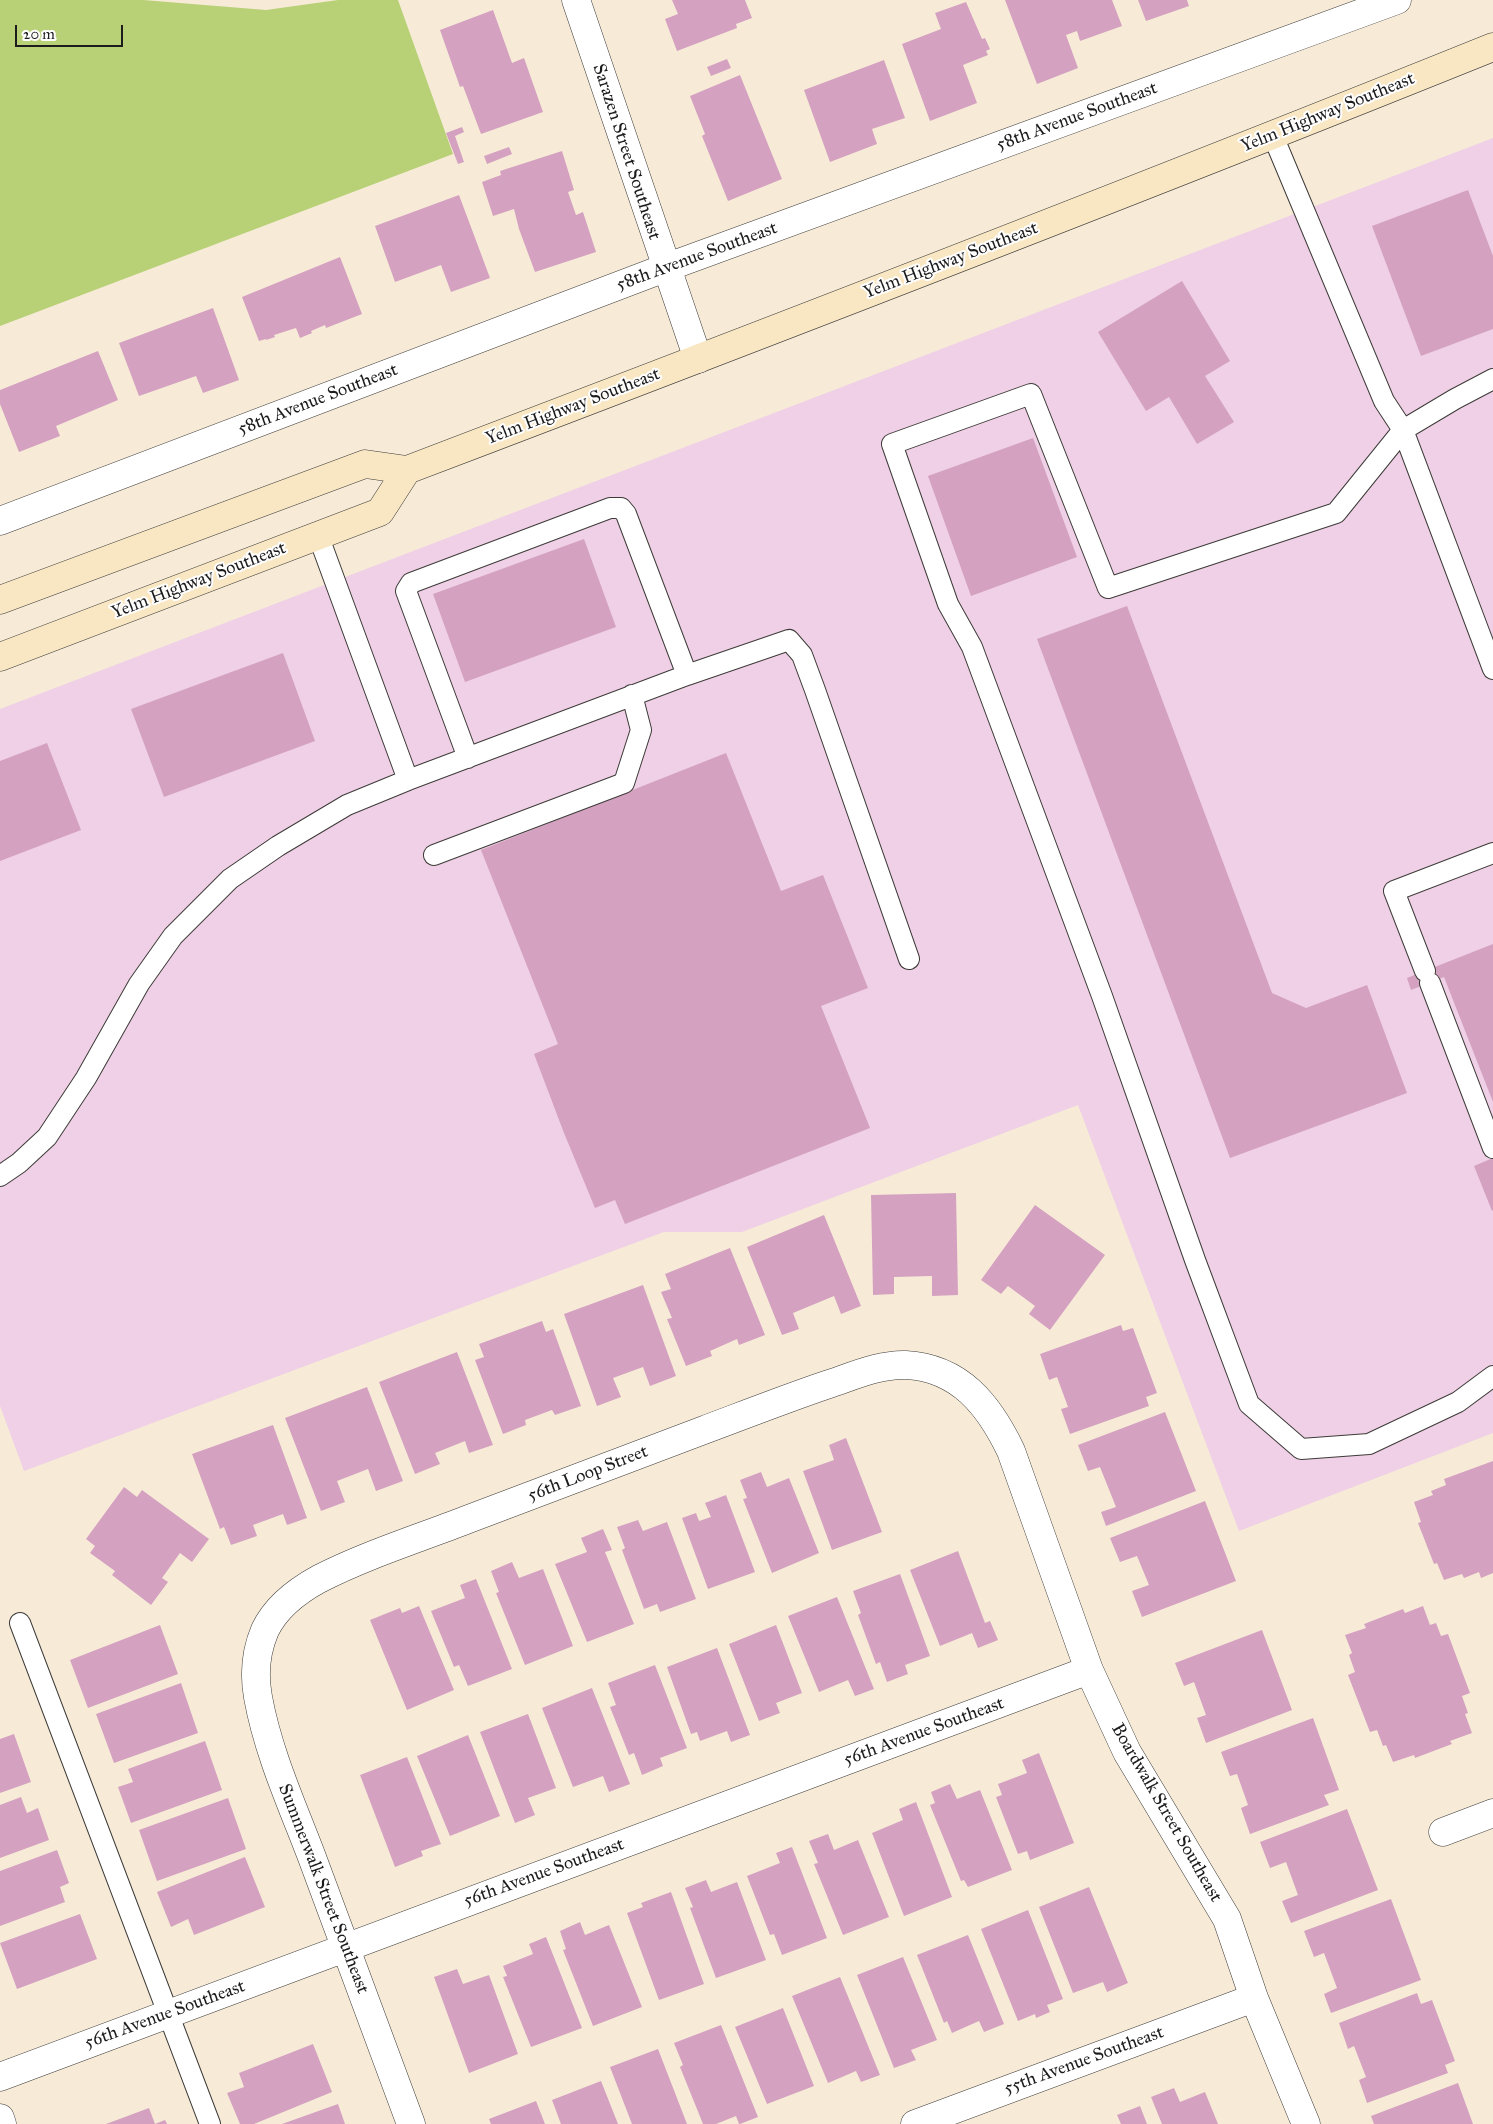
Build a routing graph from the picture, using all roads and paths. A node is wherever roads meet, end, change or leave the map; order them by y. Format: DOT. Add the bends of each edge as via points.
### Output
graph roads {
  1 [pos="576,0"];
  2 [pos="1397,0"];
  3 [pos="1493,47"];
  4 [pos="1273,136"];
  5 [pos="665,268"];
  6 [pos="698,360"];
  7 [pos="1493,380"];
  8 [pos="1403,430"];
  9 [pos="407,470"];
  10 [pos="0,521"];
  11 [pos="318,535"];
  12 [pos="0,600"];
  13 [pos="0,657"];
  14 [pos="1493,669"];
  15 [pos="687,675"];
  16 [pos="632,696"];
  17 [pos="468,758"];
  18 [pos="408,780"];
  19 [pos="1493,853"];
  20 [pos="434,855"];
  21 [pos="909,959"];
  22 [pos="1493,1148"];
  23 [pos="0,1176"];
  24 [pos="951,1376"];
  25 [pos="1493,1376"];
  26 [pos="20,1623"];
  27 [pos="259,1649"];
  28 [pos="1089,1670"];
  29 [pos="1493,1813"];
  30 [pos="1443,1832"];
  31 [pos="346,1947"];
  32 [pos="1254,1998"];
  33 [pos="168,2014"];
  34 [pos="0,2076"];
  35 [pos="0,2118"];
  36 [pos="2,2124"];
  37 [pos="210,2124"];
  38 [pos="411,2124"];
  39 [pos="915,2124"];
  40 [pos="1306,2124"];
  1 -- 5 [label="street, Sarazen Street Southeast"];
  2 -- 5 [label="street, 58th Avenue Southeast"];
  3 -- 4 [label="main road, Yelm Highway Southeast"];
  4 -- 6 [label="main road, Yelm Highway Southeast"];
  4 -- 8 [label="lane" via="1384,401"];
  5 -- 6 [label="street, Sarazen Street Southeast"];
  5 -- 10 [label="street, 58th Avenue Southeast"];
  6 -- 9 [label="main road, Yelm Highway Southeast"];
  7 -- 8 [label="lane"];
  8 -- 14 [label="lane"];
  8 -- 25 [label="lane" via="1336,513 1108,588 1031,394 892,444 948,604 975,656 1102,996 1249,1404 1301,1449 1369,1444 1458,1402"];
  9 -- 11 [label="main road, Yelm Highway Southeast" via="380,512"];
  9 -- 12 [label="main road, Yelm Highway Southeast" via="365,464"];
  11 -- 13 [label="main road, Yelm Highway Southeast"];
  11 -- 18 [label="lane"];
  15 -- 16 [label="lane"];
  15 -- 17 [label="lane" via="621,508 610,508 411,583 406,591"];
  15 -- 21 [label="lane" via="789,640 802,655"];
  16 -- 17 [label="lane"];
  16 -- 20 [label="lane" via="641,730 624,783"];
  17 -- 18 [label="lane"];
  18 -- 23 [label="lane" via="347,805 230,879 173,936 47,1137"];
  19 -- 22 [label="lane" via="1394,892"];
  24 -- 27 [label="street, 56th Loop Street" via="902,1365 867,1371 392,1548 301,1590 271,1620"];
  24 -- 28 [label="street, Boardwalk Street Southeast" via="983,1403 999,1425"];
  26 -- 33 [label="lane"];
  27 -- 31 [label="street, Summerwalk Street Southeast" via="256,1676 264,1722 278,1768"];
  28 -- 31 [label="street, 56th Avenue Southeast"];
  28 -- 32 [label="street, Boardwalk Street Southeast" via="1127,1752 1227,1919"];
  29 -- 30 [label="street"];
  31 -- 33 [label="street, 56th Avenue Southeast"];
  31 -- 38 [label="street, Summerwalk Street Southeast"];
  32 -- 39 [label="street, 55th Avenue Southeast"];
  32 -- 40 [label="street, Boardwalk Street Southeast"];
  33 -- 34 [label="street, 56th Avenue Southeast"];
  33 -- 37 [label="lane"];
  35 -- 36 [label="street"];
}
